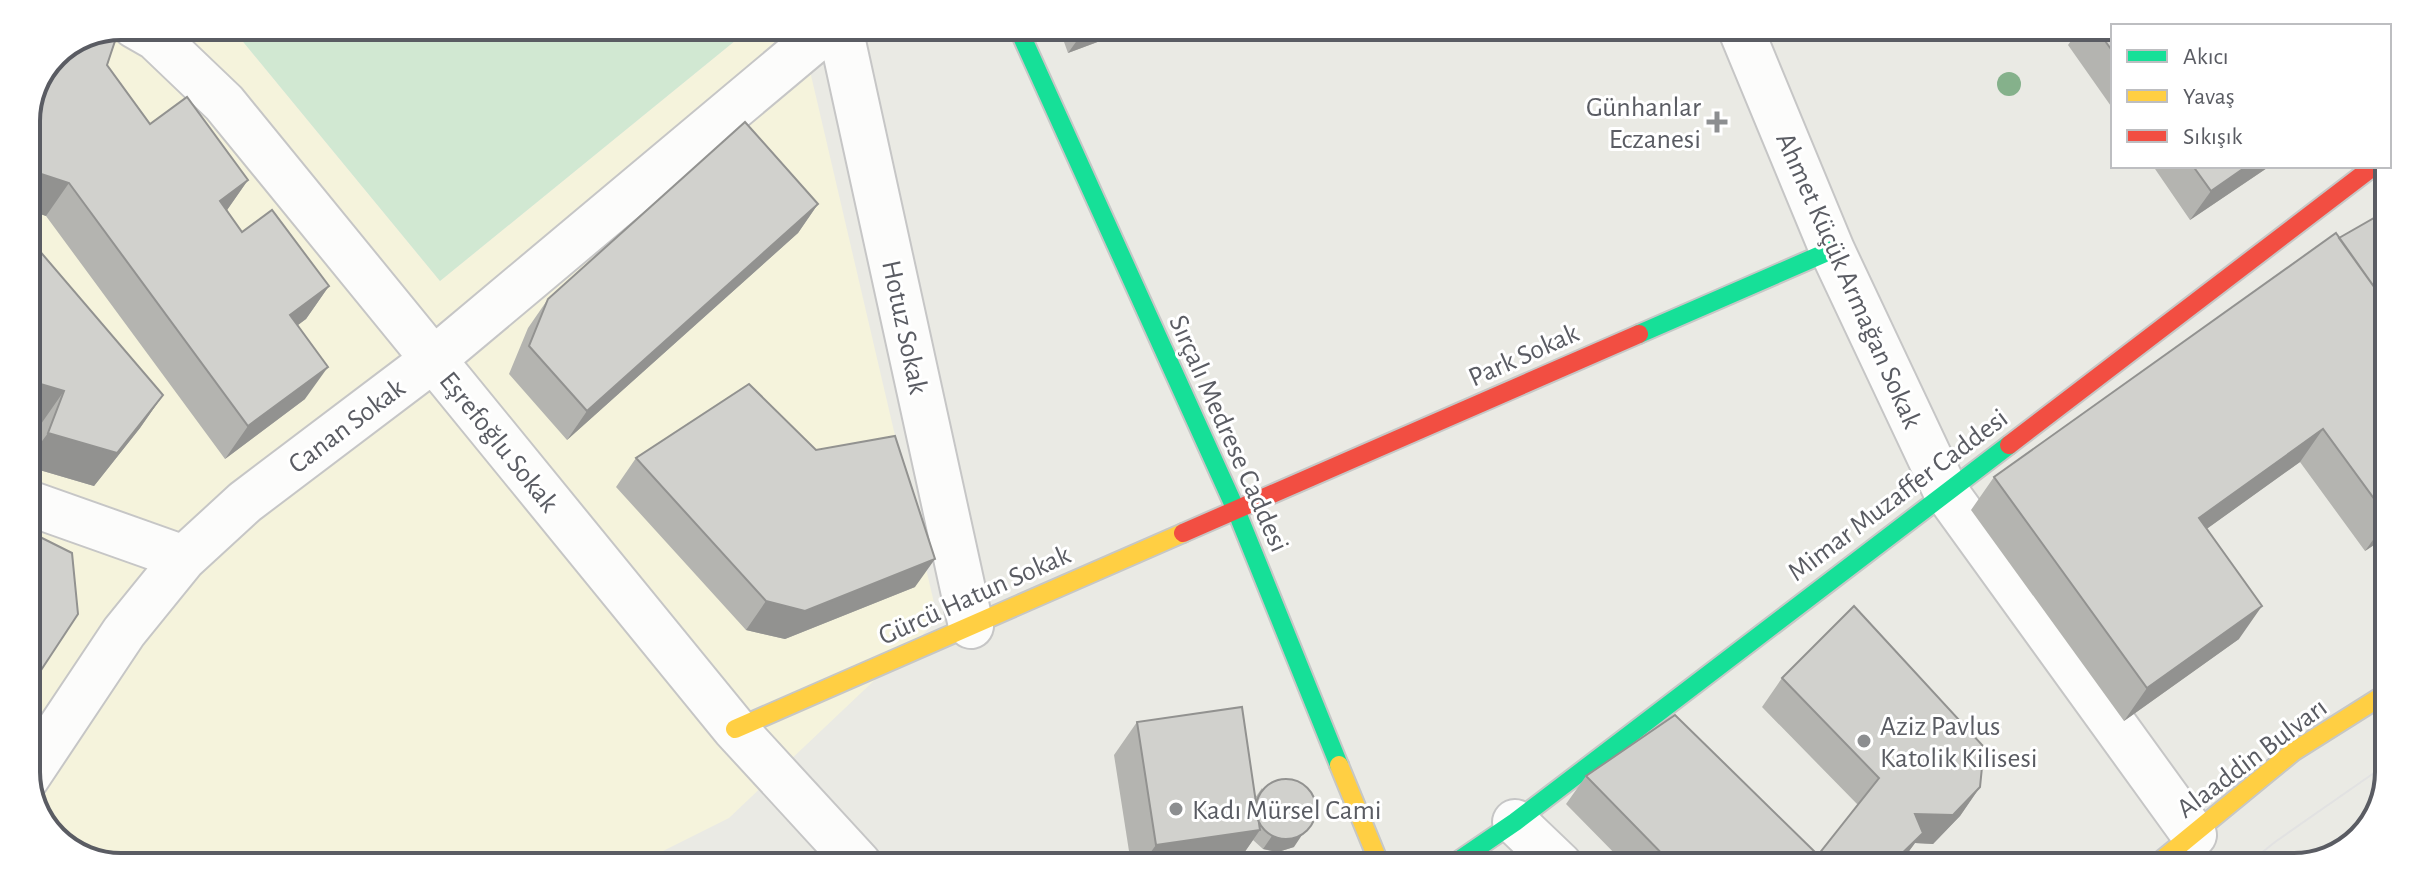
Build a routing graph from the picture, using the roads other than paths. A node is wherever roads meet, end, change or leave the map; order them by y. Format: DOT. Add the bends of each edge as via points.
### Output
graph roads {
  1 [pos="158,40"];
  2 [pos="815,40"];
  3 [pos="843,40"];
  4 [pos="1023,40"];
  5 [pos="1745,40"];
  6 [pos="2371,168"];
  7 [pos="1832,250"];
  8 [pos="434,359"];
  9 [pos="1946,492"];
  10 [pos="40,507"];
  11 [pos="1236,510"];
  12 [pos="184,558"];
  13 [pos="971,626"];
  14 [pos="2375,700"];
  15 [pos="735,729"];
  16 [pos="40,758"];
  17 [pos="1515,822"];
  18 [pos="2194,835"];
  19 [pos="849,853"];
  20 [pos="1375,853"];
  21 [pos="1470,853"];
  22 [pos="1547,853"];
  23 [pos="2171,853"];
  1 -- 8 [label="street, Eşrefoğlu Sokak" via="224,103"];
  2 -- 8 [label="street, Canan Sokak"];
  3 -- 13 [label="street, Hotuz Sokak"];
  4 -- 11 [label="street, Sırçalı Medrese Caddesi"];
  5 -- 7 [label="street, Ahmet Küçük Armağan Sokak"];
  6 -- 9 [label="street, Mimar Muzaffer Caddesi"];
  7 -- 9 [label="street, Ahmet Küçük Armağan Sokak"];
  7 -- 11 [label="street, Park Sokak"];
  8 -- 12 [label="street, Canan Sokak" via="245,502"];
  8 -- 15 [label="street, Eşrefoğlu Sokak"];
  9 -- 17 [label="street, Mimar Muzaffer Caddesi"];
  9 -- 18 [label="street, Ahmet Küçük Armağan Sokak"];
  10 -- 12 [label="street"];
  11 -- 13 [label="street, Gürcü Hatun Sokak"];
  11 -- 20 [label="street, Sırçalı Medrese Caddesi"];
  12 -- 16 [label="street, Canan Sokak" via="124,632"];
  13 -- 15 [label="street, Gürcü Hatun Sokak"];
  14 -- 18 [label="street, Alaaddin Bulvarı" via="2293,752"];
  15 -- 19 [label="street, Eşrefoğlu Sokak"];
  17 -- 21 [label="street, Mimar Muzaffer Caddesi"];
  17 -- 22 [label="street"];
  18 -- 23 [label="street, Alaaddin Bulvarı"];
}
